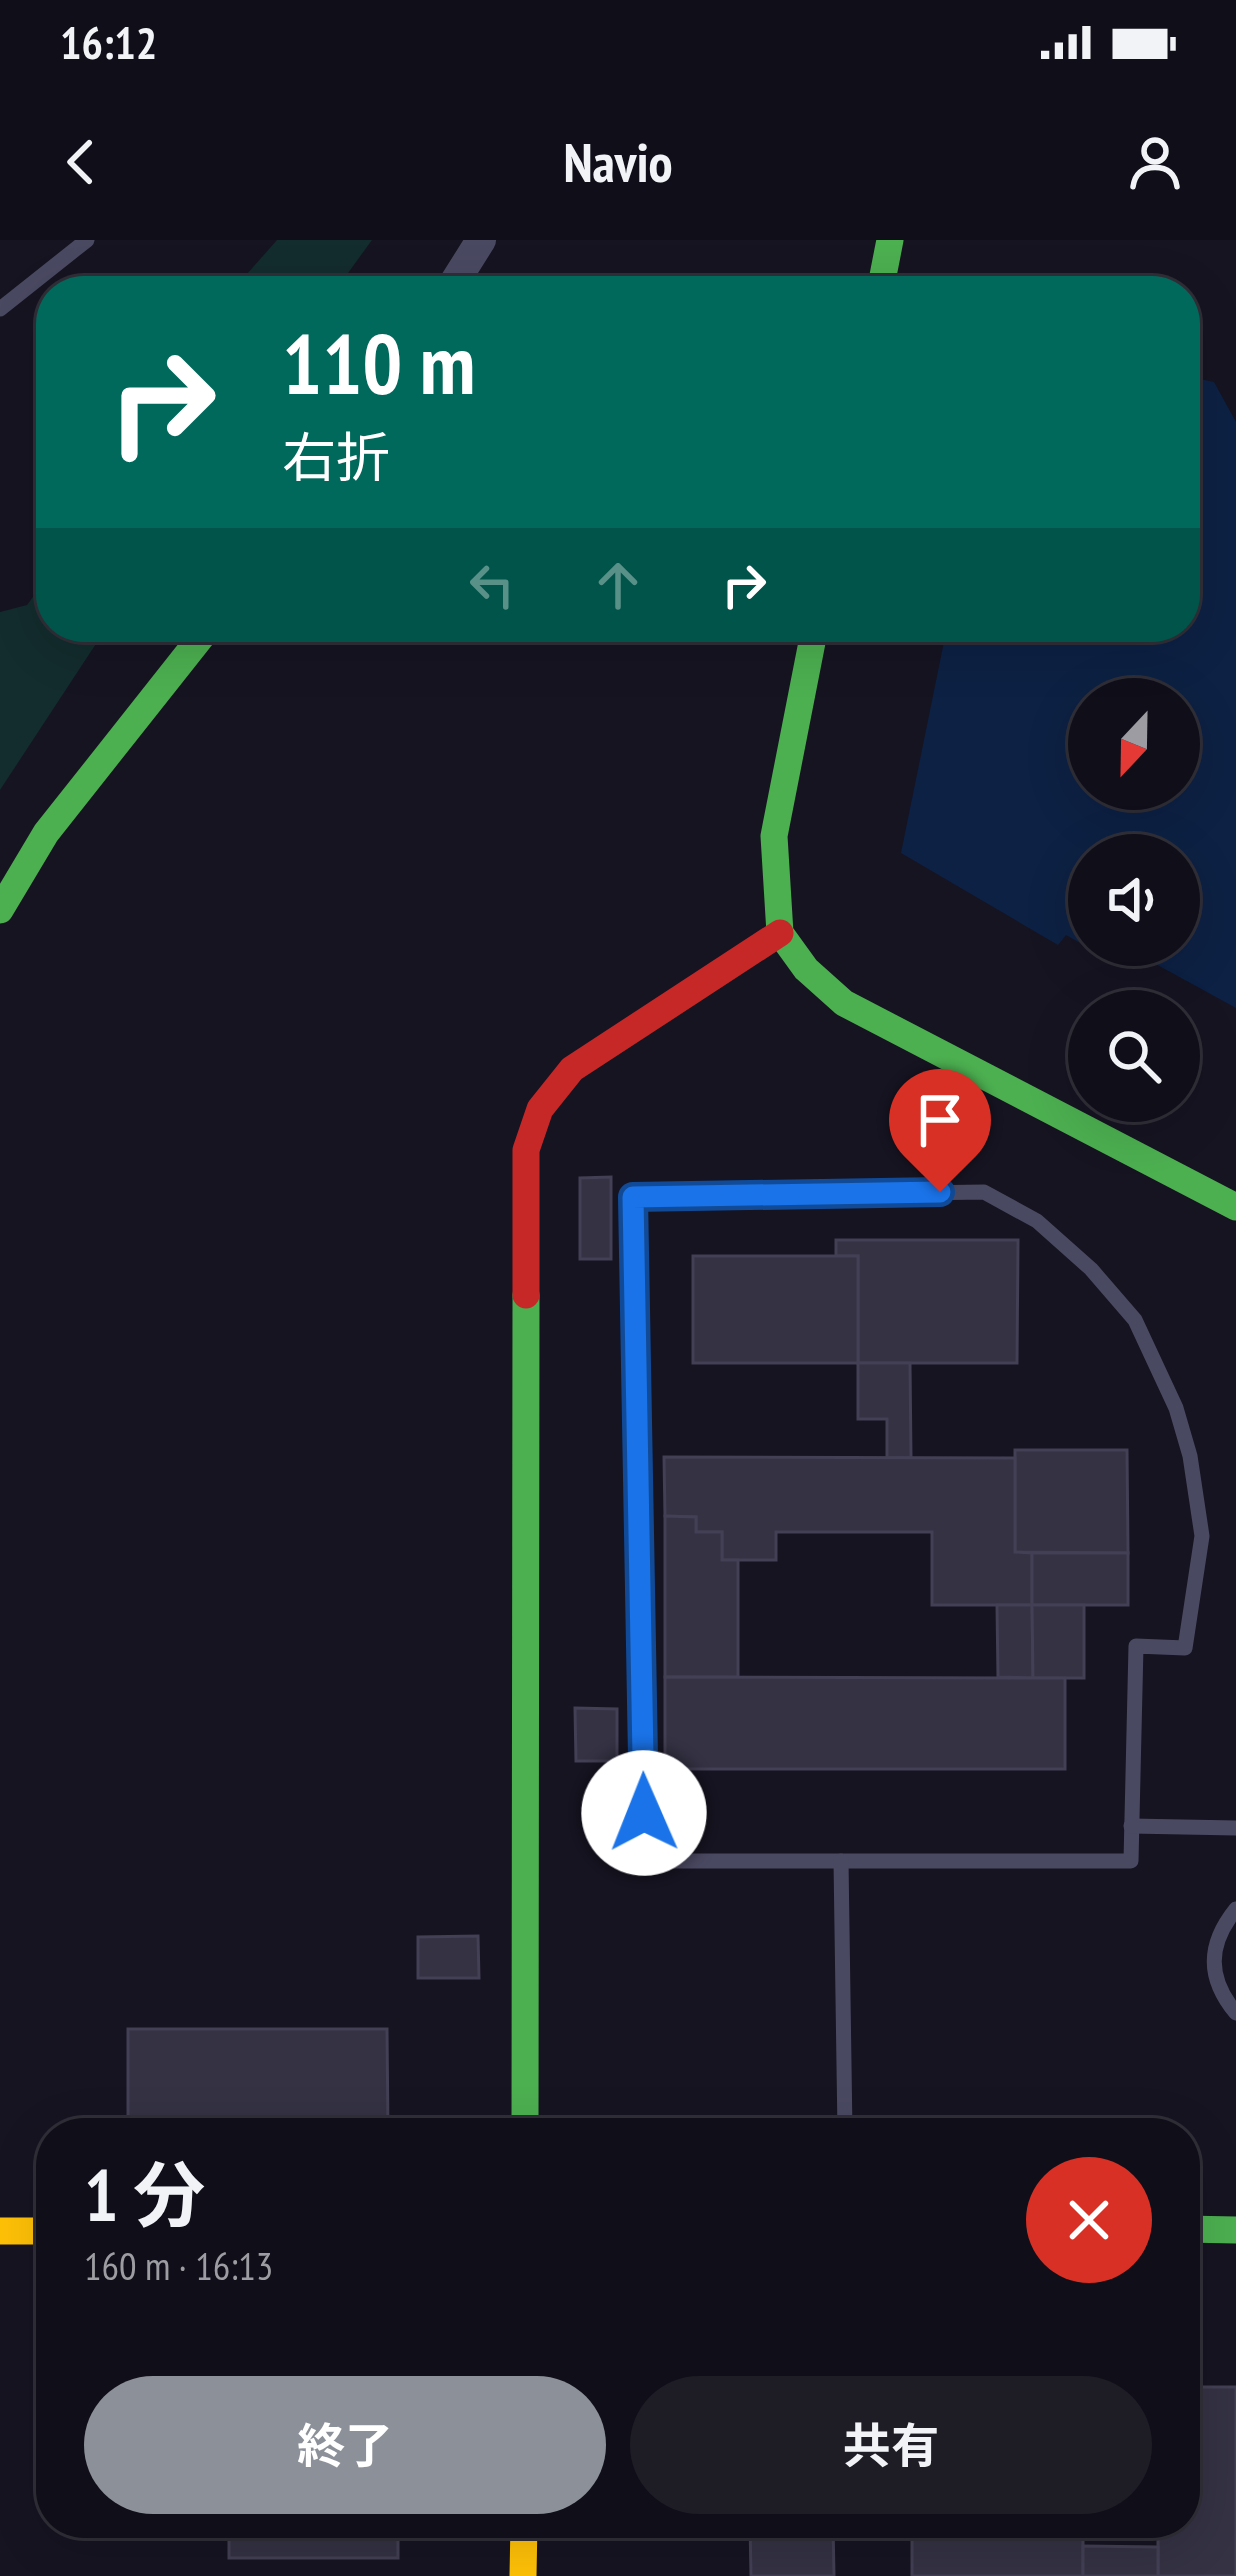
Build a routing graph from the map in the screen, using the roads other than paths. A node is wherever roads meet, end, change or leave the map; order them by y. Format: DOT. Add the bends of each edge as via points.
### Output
graph roads {
  1 [pos="87,240"];
  2 [pos="481,240"];
  3 [pos="890,240"];
  4 [pos="42,276"];
  5 [pos="458,276"];
  6 [pos="883,276"];
  7 [pos="36,280"];
  8 [pos="0,309"];
  9 [pos="197,642"];
  10 [pos="812,642"];
  11 [pos="0,910"];
  12 [pos="780,933"];
  13 [pos="1236,1207"];
  14 [pos="1132,1826"];
  15 [pos="1236,1828"];
  16 [pos="841,1861"];
  17 [pos="1236,1909"];
  18 [pos="1236,2013"];
  19 [pos="525,2118"];
  20 [pos="845,2118"];
  21 [pos="1200,2230"];
  22 [pos="1236,2230"];
  23 [pos="0,2231"];
  24 [pos="36,2231"];
  25 [pos="524,2538"];
  26 [pos="524,2576"];
  1 -- 4 [label="lane"];
  2 -- 5 [label="street"];
  3 -- 6 [label="street"];
  7 -- 8 [label="lane"];
  9 -- 11 [label="street" via="46,833"];
  10 -- 12 [label="street" via="775,836"];
  12 -- 13 [label="street" via="844,1003"];
  12 -- 19 [label="street" via="572,1069 540,1109 526,1150"];
  14 -- 15 [label="lane"];
  14 -- 16 [label="lane" via="1131,1861"];
  14 -- 16 [label="lane" via="1136,1646 1185,1648 1202,1536 1176,1408 1135,1320 1037,1221 984,1192 633,1197 644,1861"];
  16 -- 20 [label="lane"];
  17 -- 18 [label="lane" via="1216,1940 1212,1968"];
  21 -- 22 [label="street"];
  23 -- 24 [label="street"];
  25 -- 26 [label="street"];
}
